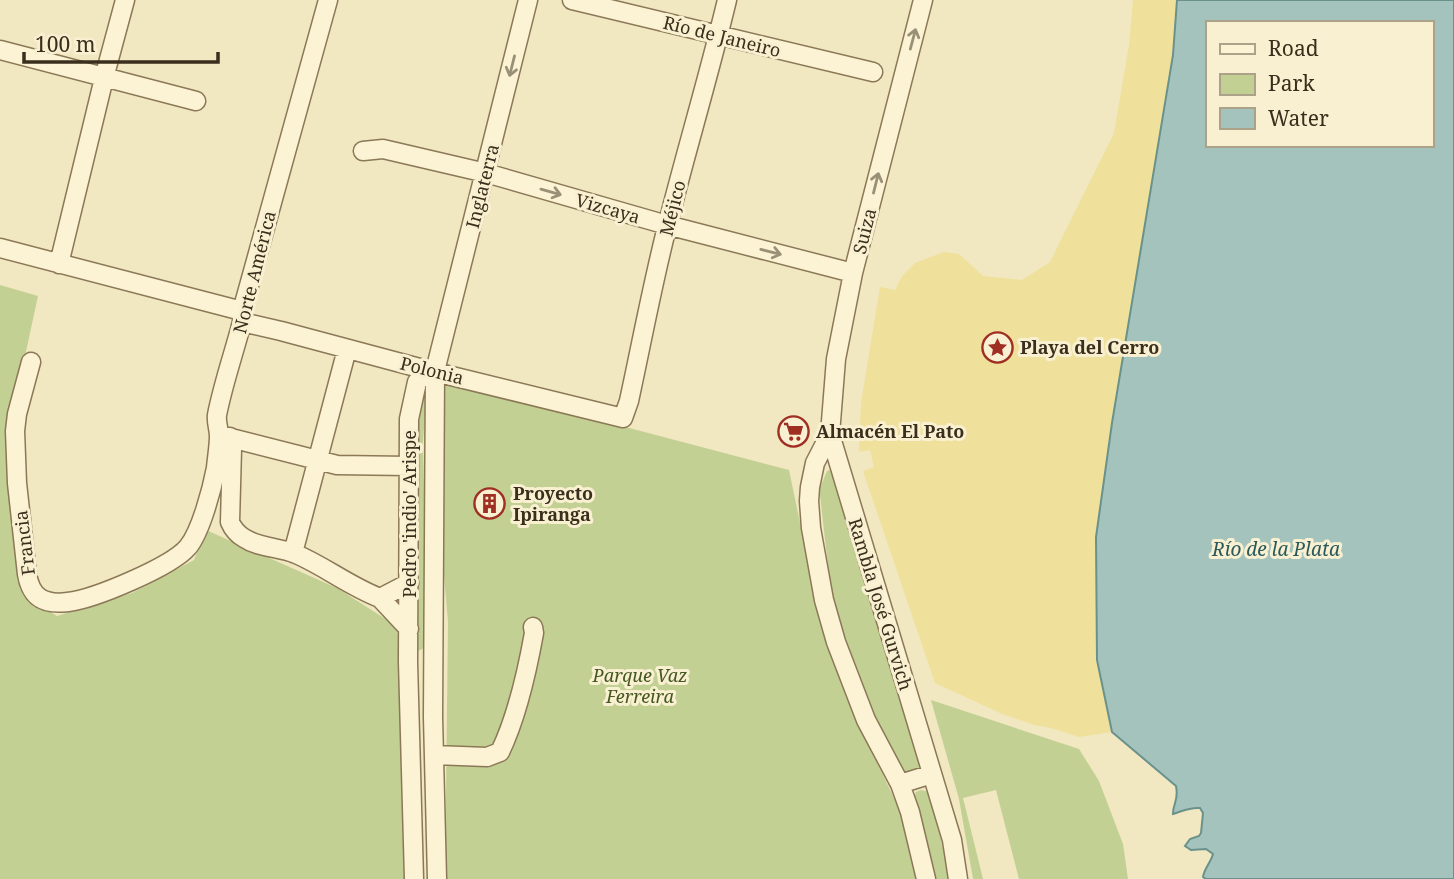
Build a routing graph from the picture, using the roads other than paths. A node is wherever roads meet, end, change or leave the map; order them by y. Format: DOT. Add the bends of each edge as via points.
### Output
graph roads {
  1 [pos="125,0"];
  2 [pos="328,0"];
  3 [pos="528,0"];
  4 [pos="572,0"];
  5 [pos="727,0"];
  6 [pos="923,0"];
  7 [pos="719,36"];
  8 [pos="0,50"];
  9 [pos="873,72"];
  10 [pos="104,78"];
  11 [pos="195,101"];
  12 [pos="362,151"];
  13 [pos="486,173"];
  14 [pos="667,225"];
  15 [pos="0,248"];
  16 [pos="59,264"];
  17 [pos="853,273"];
  18 [pos="242,317"];
  19 [pos="347,349"];
  20 [pos="31,362"];
  21 [pos="431,370"];
  22 [pos="623,418"];
  23 [pos="830,434"];
  24 [pos="224,436"];
  25 [pos="318,461"];
  26 [pos="409,466"];
  27 [pos="190,545"];
  28 [pos="293,553"];
  29 [pos="409,583"];
  30 [pos="380,598"];
  31 [pos="533,627"];
  32 [pos="409,629"];
  33 [pos="433,660"];
  34 [pos="408,662"];
  35 [pos="410,717"];
  36 [pos="433,717"];
  37 [pos="434,755"];
  38 [pos="932,774"];
  39 [pos="900,784"];
  40 [pos="414,879"];
  41 [pos="437,879"];
  42 [pos="926,879"];
  43 [pos="958,879"];
  1 -- 10 [label="street"];
  2 -- 18 [label="street, Norte América"];
  3 -- 13 [label="street, Inglaterra, one-way"];
  4 -- 7 [label="street, Río de Janeiro"];
  5 -- 7 [label="street, Méjico"];
  17 -- 6 [label="street, Suiza, one-way"];
  7 -- 9 [label="street, Río de Janeiro"];
  7 -- 14 [label="street, Méjico"];
  8 -- 10 [label="street"];
  10 -- 11 [label="street"];
  10 -- 16 [label="street"];
  12 -- 13 [label="street, Vizcaya" via="383,149"];
  13 -- 14 [label="street, Vizcaya, one-way"];
  13 -- 21 [label="street, Inglaterra"];
  14 -- 17 [label="street, Vizcaya, one-way"];
  14 -- 22 [label="street, Méjico"];
  15 -- 16 [label="street, Polonia"];
  16 -- 18 [label="street, Polonia"];
  17 -- 23 [label="street, Suiza" via="836,359"];
  18 -- 19 [label="street, Polonia"];
  18 -- 24 [label="street, Norte América" via="216,419"];
  19 -- 21 [label="street, Polonia"];
  19 -- 25 [label="street"];
  20 -- 27 [label="street, Francia" via="15,431 27,573 34,594 56,603 87,598 142,576"];
  21 -- 22 [label="street, Polonia"];
  21 -- 26 [label="street, Pedro 'indio' Arispe" via="417,382 412,401"];
  21 -- 33 [label="street, Pedro 'indio' Arispe"];
  23 -- 38 [label="street, Rambla José Gurvich"];
  23 -- 39 [label="street, Suiza" via="810,487 810,514 826,607 866,720"];
  24 -- 25 [label="street"];
  24 -- 27 [label="street, Norte América"];
  24 -- 28 [label="street" via="232,449 233,530 244,539"];
  25 -- 26 [label="street"];
  25 -- 28 [label="street"];
  26 -- 29 [label="street, Pedro 'indio' Arispe"];
  28 -- 30 [label="street"];
  29 -- 30 [label="street"];
  29 -- 32 [label="street, Pedro 'indio' Arispe"];
  30 -- 32 [label="street"];
  31 -- 37 [label="street" via="526,673 500,752 487,757"];
  32 -- 34 [label="street, Pedro 'indio' Arispe"];
  33 -- 34 [label="street"];
  33 -- 36 [label="street, Pedro 'indio' Arispe"];
  34 -- 35 [label="street, Pedro 'indio' Arispe"];
  35 -- 36 [label="street"];
  35 -- 40 [label="street, Pedro 'indio' Arispe"];
  36 -- 37 [label="street, Pedro 'indio' Arispe"];
  37 -- 41 [label="street, Pedro 'indio' Arispe"];
  38 -- 39 [label="street"];
  38 -- 43 [label="street, Rambla José Gurvich" via="952,840"];
  39 -- 42 [label="street"];
}
